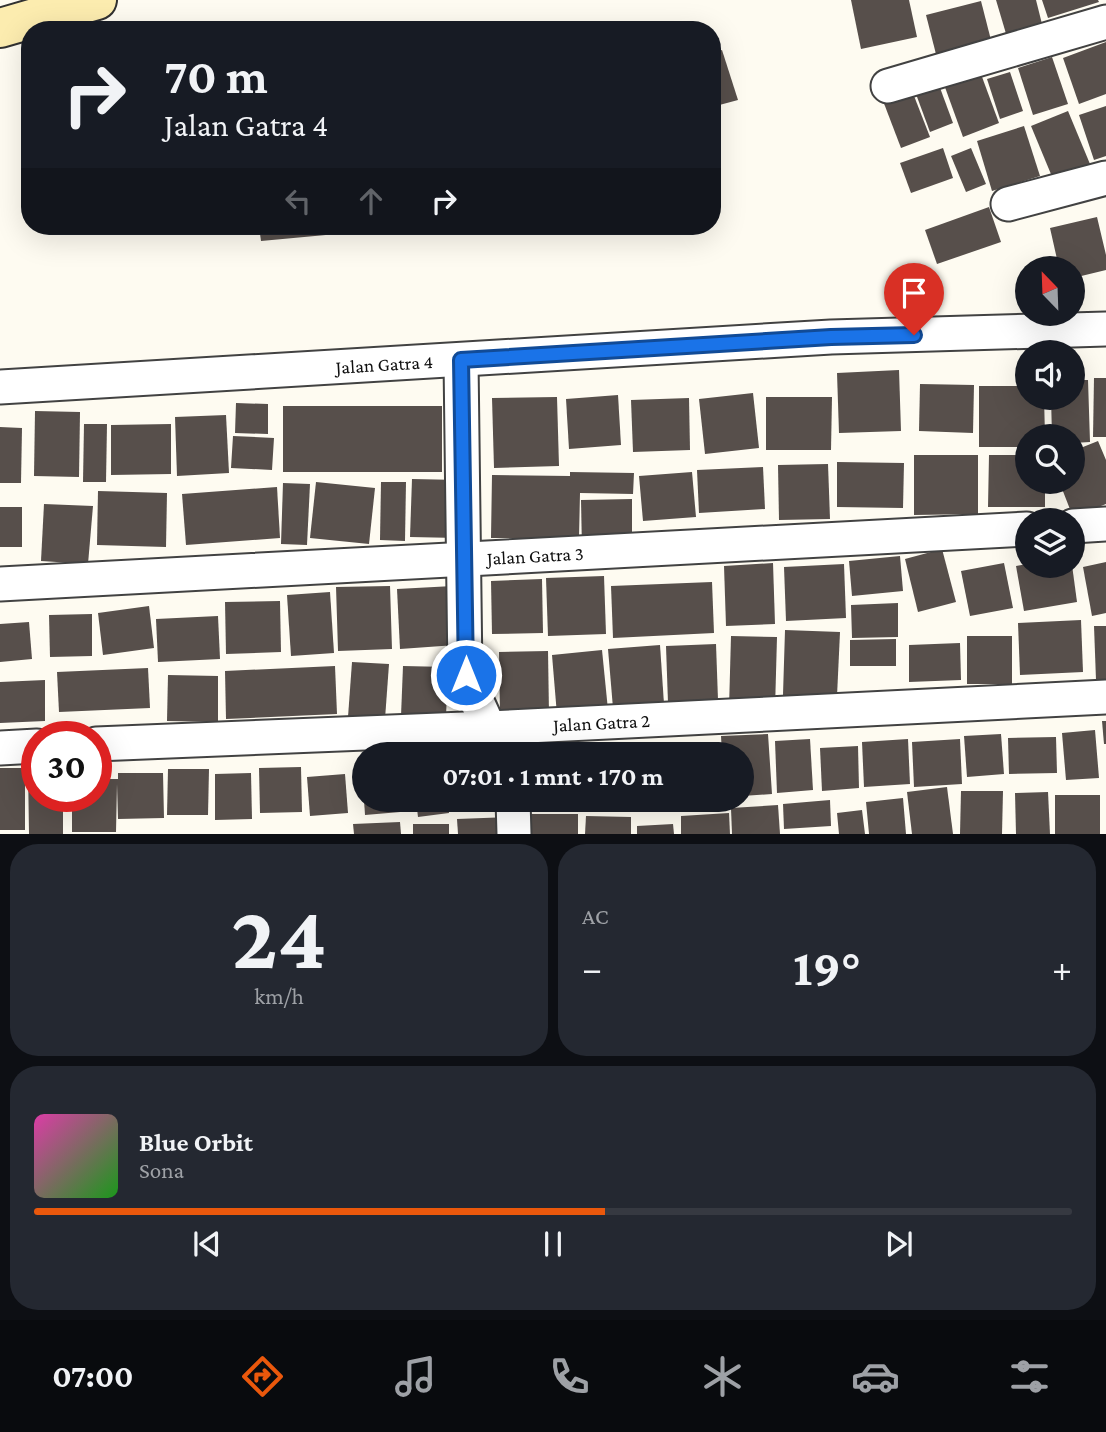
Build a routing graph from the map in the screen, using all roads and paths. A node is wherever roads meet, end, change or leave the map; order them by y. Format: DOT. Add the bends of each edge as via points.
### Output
graph roads {
  1 [pos="97,0"];
  2 [pos="24,21"];
  3 [pos="21,22"];
  4 [pos="1106,22"];
  5 [pos="0,28"];
  6 [pos="888,86"];
  7 [pos="1106,178"];
  8 [pos="1008,204"];
  9 [pos="1106,329"];
  10 [pos="461,360"];
  11 [pos="0,387"];
  12 [pos="1106,524"];
  13 [pos="1085,525"];
  14 [pos="1015,529"];
  15 [pos="466,558"];
  16 [pos="0,584"];
  17 [pos="1106,697"];
  18 [pos="503,737"];
  19 [pos="112,744"];
  20 [pos="21,747"];
  21 [pos="0,748"];
  22 [pos="513,812"];
  23 [pos="514,834"];
  1 -- 2 [label="street"];
  3 -- 5 [label="street"];
  4 -- 6 [label="street"];
  7 -- 8 [label="street"];
  9 -- 10 [label="street, Jalan Gatra 4" via="831,337"];
  10 -- 11 [label="street, Jalan Gatra 4"];
  10 -- 15 [label="street"];
  12 -- 13 [label="street"];
  14 -- 15 [label="street, Jalan Gatra 3"];
  15 -- 16 [label="street, Jalan Gatra 3"];
  15 -- 18 [label="street" via="466,675"];
  17 -- 18 [label="street, Jalan Gatra 2"];
  18 -- 19 [label="street, Jalan Gatra 2"];
  20 -- 21 [label="street"];
  22 -- 23 [label="street"];
}
